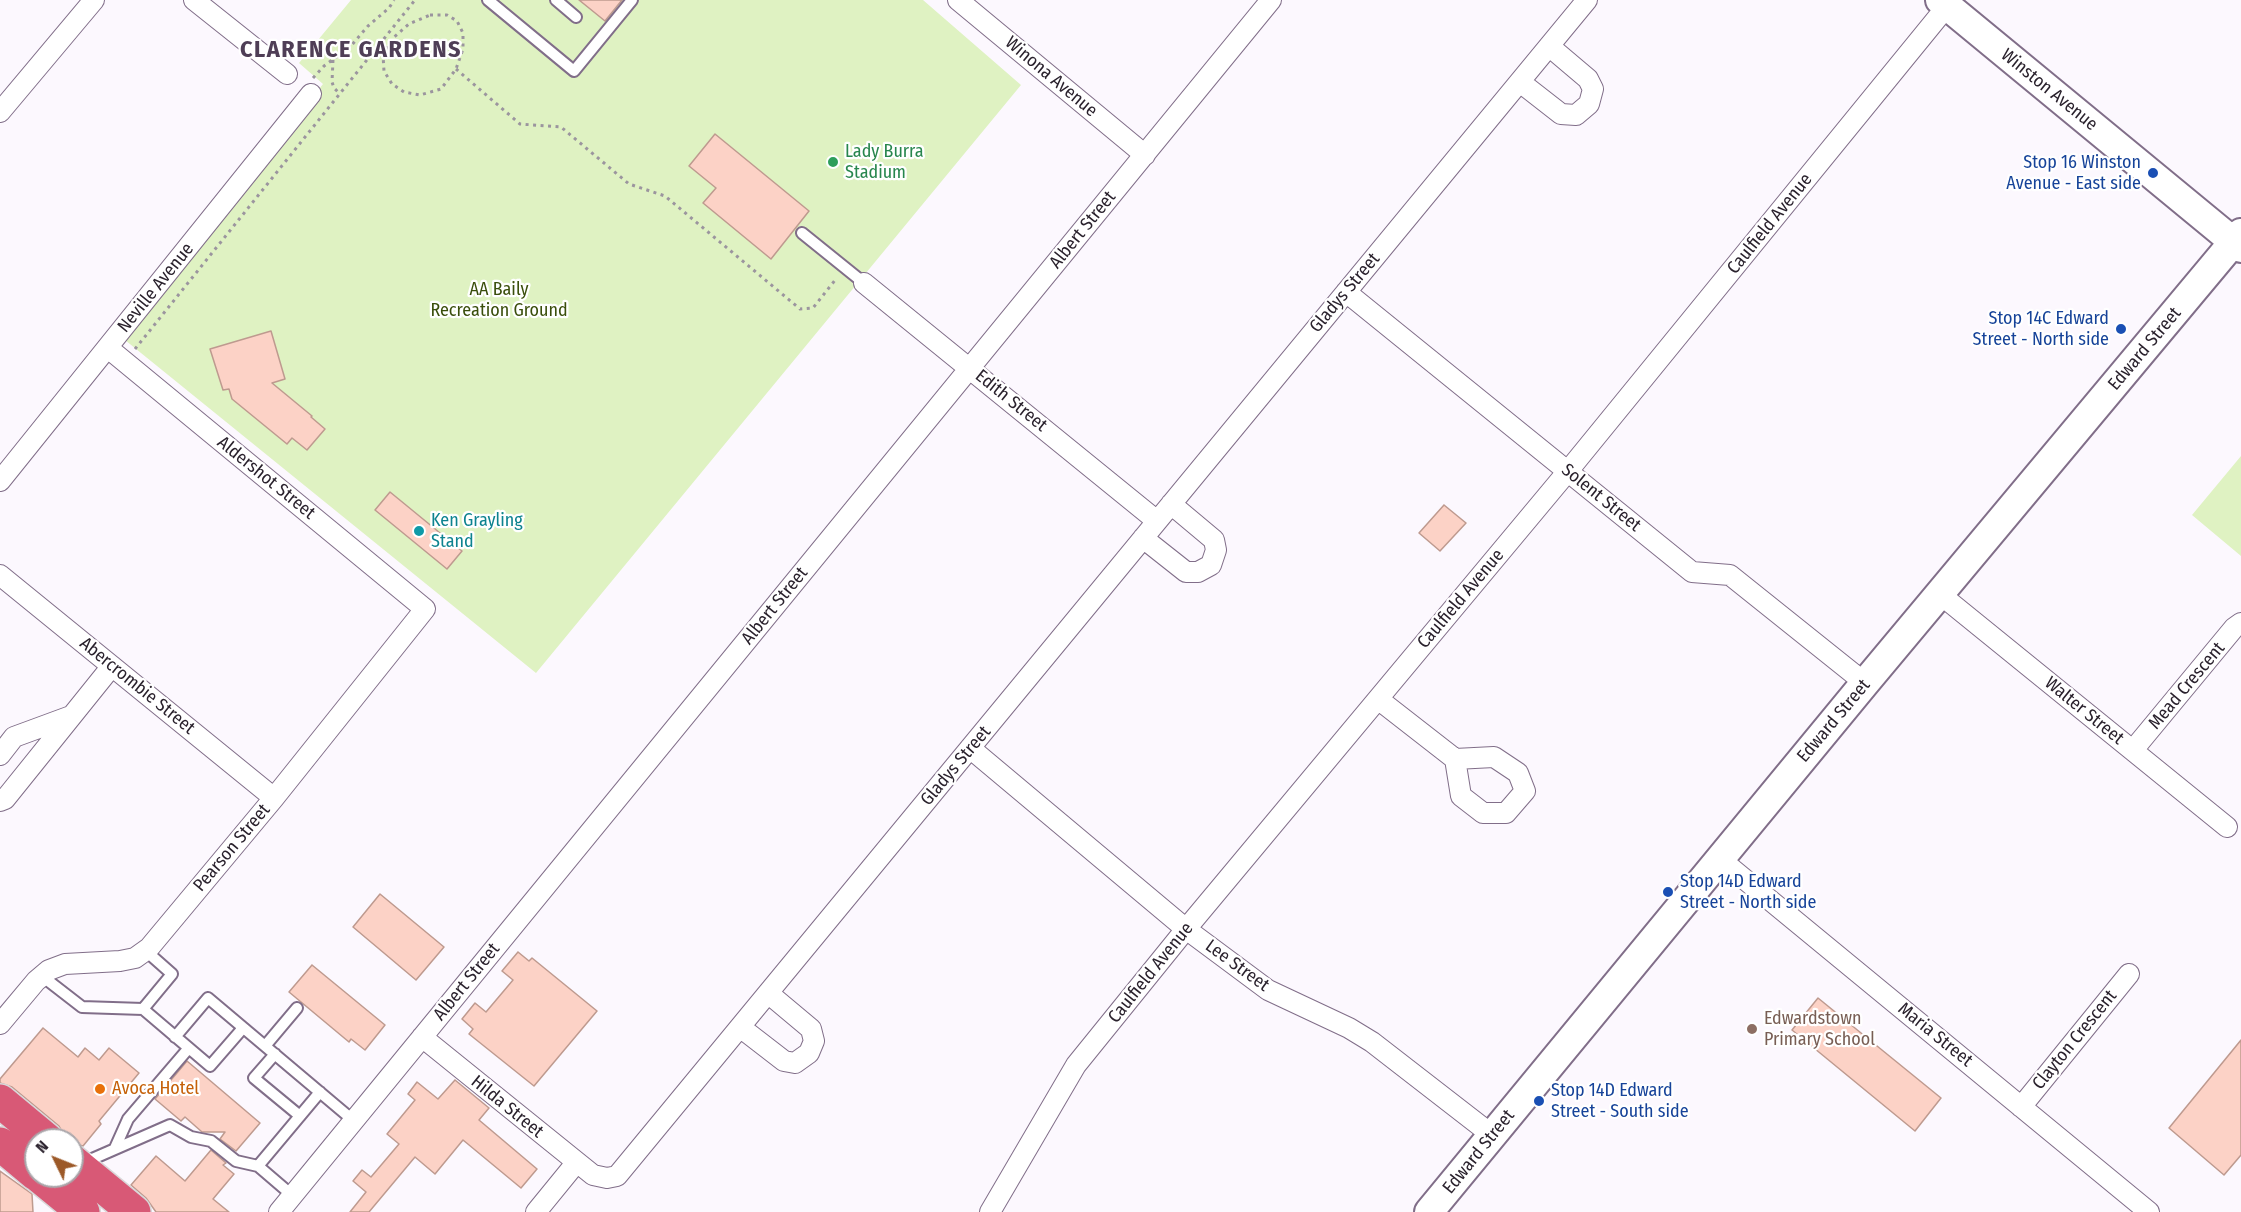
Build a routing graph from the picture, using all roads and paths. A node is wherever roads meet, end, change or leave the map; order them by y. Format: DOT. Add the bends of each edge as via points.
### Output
graph roads {
  1 [pos="94,0"];
  2 [pos="194,0"];
  3 [pos="394,0"];
  4 [pos="415,0"];
  5 [pos="488,0"];
  6 [pos="556,0"];
  7 [pos="632,0"];
  8 [pos="1271,0"];
  9 [pos="1587,0"];
  10 [pos="1946,2"];
  11 [pos="967,3"];
  12 [pos="576,17"];
  13 [pos="1549,46"];
  14 [pos="375,50"];
  15 [pos="383,54"];
  16 [pos="333,60"];
  17 [pos="456,69"];
  18 [pos="287,74"];
  19 [pos="1520,82"];
  20 [pos="311,87"];
  21 [pos="340,94"];
  22 [pos="0,112"];
  23 [pos="1144,154"];
  24 [pos="801,233"];
  25 [pos="2239,241"];
  26 [pos="864,283"];
  27 [pos="827,290"];
  28 [pos="1346,292"];
  29 [pos="108,348"];
  30 [pos="124,362"];
  31 [pos="970,367"];
  32 [pos="1569,471"];
  33 [pos="0,481"];
  34 [pos="1171,504"];
  35 [pos="1157,521"];
  36 [pos="1143,538"];
  37 [pos="0,575"];
  38 [pos="1941,595"];
  39 [pos="425,609"];
  40 [pos="2241,623"];
  41 [pos="112,666"];
  42 [pos="1865,683"];
  43 [pos="1378,699"];
  44 [pos="71,716"];
  45 [pos="970,748"];
  46 [pos="2133,750"];
  47 [pos="0,754"];
  48 [pos="1455,759"];
  49 [pos="274,798"];
  50 [pos="0,801"];
  51 [pos="2227,827"];
  52 [pos="1720,859"];
  53 [pos="1186,928"];
  54 [pos="146,951"];
  55 [pos="2129,974"];
  56 [pos="42,976"];
  57 [pos="768,993"];
  58 [pos="297,1008"];
  59 [pos="143,1009"];
  60 [pos="0,1024"];
  61 [pos="740,1027"];
  62 [pos="243,1028"];
  63 [pos="175,1037"];
  64 [pos="422,1038"];
  65 [pos="265,1046"];
  66 [pos="188,1048"];
  67 [pos="275,1054"];
  68 [pos="320,1092"];
  69 [pos="0,1101"];
  70 [pos="2021,1107"];
  71 [pos="300,1116"];
  72 [pos="354,1121"];
  73 [pos="33,1128"];
  74 [pos="1492,1135"];
  75 [pos="0,1144"];
  76 [pos="110,1150"];
  77 [pos="84,1159"];
  78 [pos="576,1163"];
  79 [pos="24,1164"];
  80 [pos="258,1166"];
  81 [pos="84,1171"];
  82 [pos="593,1175"];
  83 [pos="53,1188"];
  84 [pos="293,1196"];
  85 [pos="83,1212"];
  86 [pos="134,1212"];
  87 [pos="279,1212"];
  88 [pos="536,1212"];
  89 [pos="990,1212"];
  90 [pos="1429,1212"];
  91 [pos="2149,1212"];
  1 -- 22 [label="street"];
  2 -- 18 [label="street"];
  3 -- 16 [label="path"];
  4 -- 14 [label="path"];
  5 -- 7 [label="lane" via="574,72"];
  6 -- 12 [label="lane"];
  8 -- 23 [label="street, Albert Street"];
  9 -- 13 [label="street, Gladys Street"];
  10 -- 25 [label="street, Winston Avenue"];
  10 -- 32 [label="street, Caulfield Avenue"];
  11 -- 23 [label="street, Winona Avenue"];
  13 -- 19 [label="street, Gladys Street"];
  13 -- 19 [label="street" via="1588,79 1593,89 1589,104 1576,115 1561,114"];
  14 -- 15 [label="path"];
  14 -- 21 [label="path"];
  15 -- 17 [label="path" via="384,71 392,84 404,92 420,95 441,89"];
  15 -- 17 [label="path" via="409,24 430,15 447,15 457,21 463,33 463,49"];
  16 -- 20 [label="path"];
  16 -- 21 [label="path" via="332,82"];
  17 -- 27 [label="path" via="520,124 561,127 629,184 665,196 800,309 813,308"];
  19 -- 28 [label="street, Gladys Street"];
  20 -- 29 [label="street, Neville Avenue"];
  21 -- 30 [label="path"];
  23 -- 31 [label="street, Albert Street"];
  24 -- 26 [label="lane"];
  25 -- 38 [label="street, Edward Street"];
  26 -- 31 [label="street, Edith Street"];
  28 -- 32 [label="street, Solent Street"];
  28 -- 34 [label="street, Gladys Street"];
  29 -- 30 [label="street, Aldershot Street"];
  29 -- 33 [label="street, Neville Avenue"];
  30 -- 39 [label="street, Aldershot Street"];
  31 -- 35 [label="street, Edith Street"];
  31 -- 64 [label="street, Albert Street"];
  32 -- 42 [label="street, Solent Street" via="1692,572 1730,575"];
  32 -- 43 [label="street, Caulfield Avenue"];
  34 -- 35 [label="street, Gladys Street"];
  34 -- 36 [label="street" via="1214,540 1216,550 1211,565 1198,572 1186,572"];
  35 -- 36 [label="street, Gladys Street"];
  36 -- 45 [label="street, Gladys Street"];
  37 -- 41 [label="street, Abercrombie Street"];
  38 -- 42 [label="street, Edward Street"];
  38 -- 46 [label="street, Walter Street"];
  39 -- 49 [label="street, Pearson Street"];
  40 -- 46 [label="street, Mead Crescent"];
  41 -- 44 [label="street"];
  41 -- 49 [label="street, Abercrombie Street"];
  42 -- 52 [label="street, Edward Street"];
  43 -- 48 [label="street"];
  43 -- 53 [label="street, Caulfield Avenue"];
  44 -- 47 [label="street" via="14,737"];
  44 -- 50 [label="street"];
  45 -- 53 [label="street, Lee Street"];
  45 -- 57 [label="street, Gladys Street"];
  46 -- 51 [label="street, Walter Street"];
  49 -- 54 [label="street, Pearson Street"];
  52 -- 70 [label="street, Maria Street"];
  52 -- 74 [label="street, Edward Street"];
  53 -- 74 [label="street, Lee Street" via="1268,990 1372,1042"];
  53 -- 89 [label="street, Caulfield Avenue" via="1076,1065"];
  54 -- 56 [label="street" via="120,961 65,964"];
  54 -- 59 [label="lane" via="172,974"];
  55 -- 70 [label="street, Clayton Crescent"];
  56 -- 59 [label="lane" via="82,1007"];
  56 -- 60 [label="street"];
  57 -- 61 [label="street, Gladys Street"];
  57 -- 61 [label="street" via="812,1029 814,1041 809,1053 795,1063 784,1061"];
  58 -- 65 [label="lane"];
  59 -- 63 [label="lane"];
  61 -- 82 [label="street, Gladys Street" via="617,1176"];
  62 -- 63 [label="lane" via="208,998"];
  62 -- 65 [label="lane"];
  62 -- 66 [label="lane" via="210,1066"];
  63 -- 66 [label="lane"];
  64 -- 72 [label="street, Albert Street"];
  64 -- 78 [label="street, Hilda Street"];
  65 -- 67 [label="lane"];
  66 -- 76 [label="lane" via="128,1119"];
  67 -- 68 [label="lane"];
  67 -- 71 [label="lane" via="254,1078"];
  68 -- 71 [label="lane"];
  68 -- 72 [label="lane"];
  69 -- 73 [label="highway"];
  70 -- 91 [label="street, Maria Street"];
  71 -- 80 [label="lane"];
  72 -- 84 [label="street, Albert Street"];
  74 -- 90 [label="street, Edward Street"];
  75 -- 79 [label="highway"];
  76 -- 77 [label="lane"];
  76 -- 80 [label="lane" via="170,1125 191,1137 212,1141 236,1161"];
  78 -- 82 [label="street, Hilda Street"];
  78 -- 88 [label="street"];
  80 -- 84 [label="lane"];
  81 -- 86 [label="highway"];
  83 -- 85 [label="highway"];
  84 -- 87 [label="street, Albert Street"];
}
